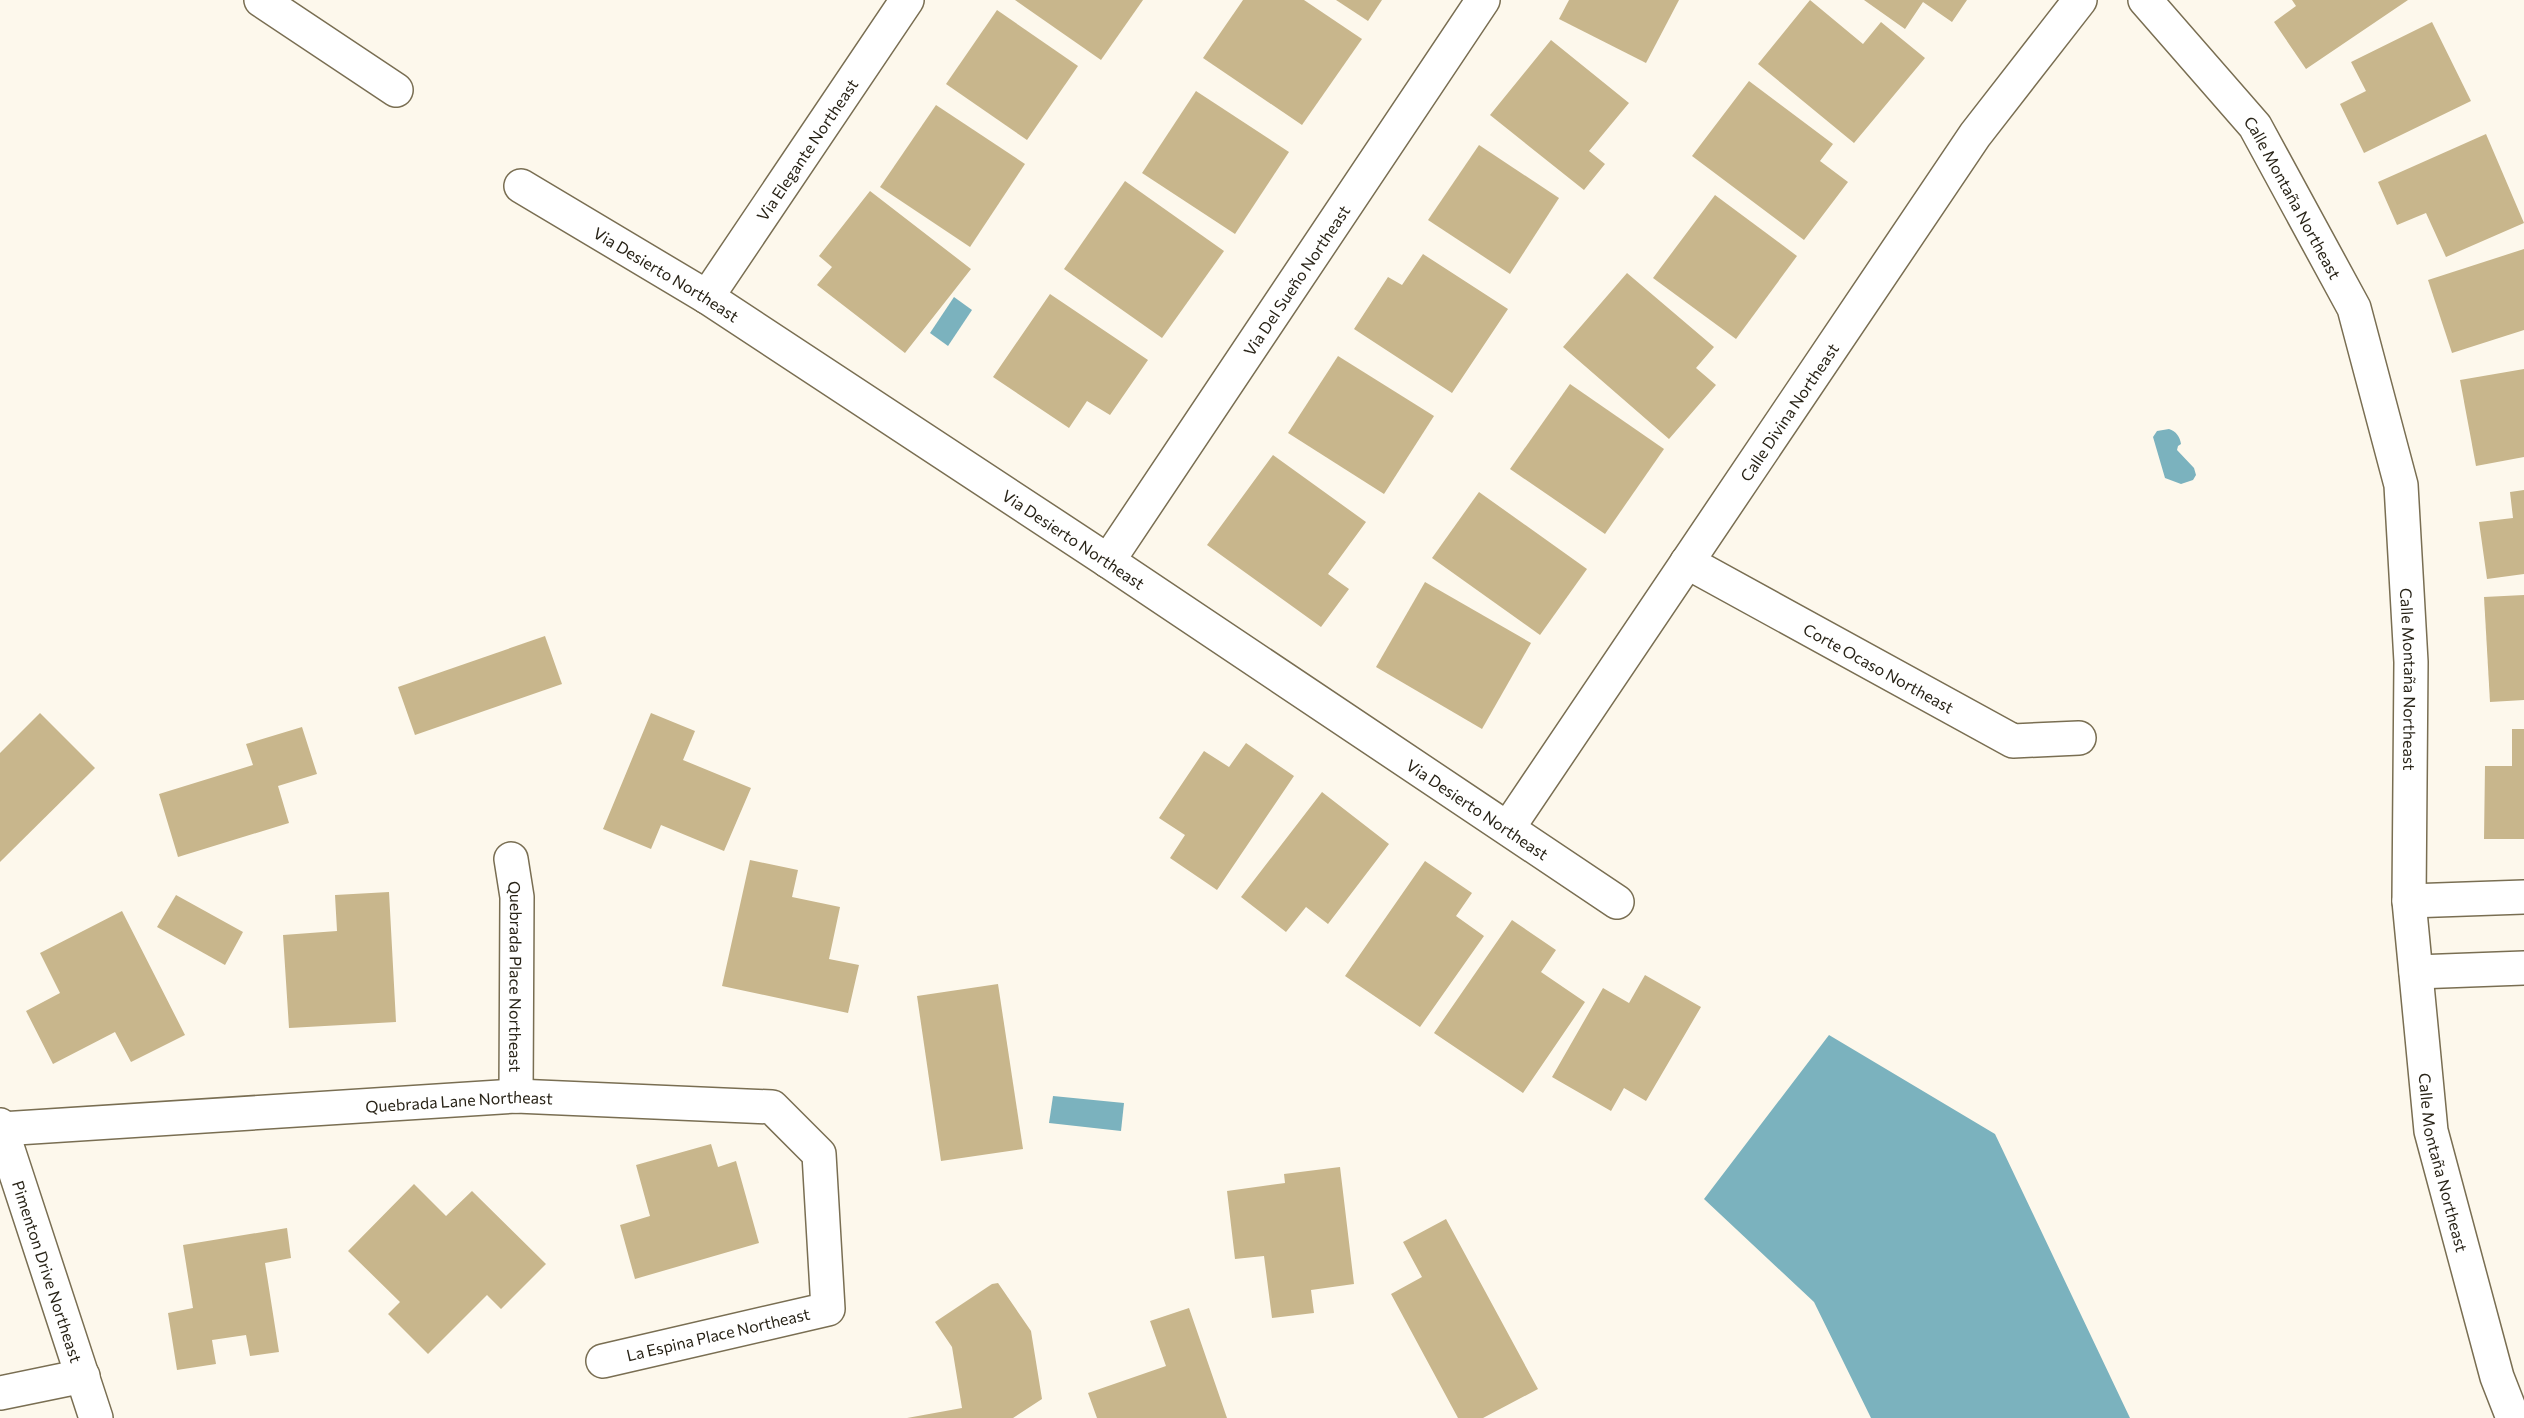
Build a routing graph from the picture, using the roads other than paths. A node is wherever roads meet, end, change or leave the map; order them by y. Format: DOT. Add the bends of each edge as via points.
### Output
graph roads {
  1 [pos="261,0"];
  2 [pos="907,0"];
  3 [pos="1483,0"];
  4 [pos="2080,0"];
  5 [pos="2145,0"];
  6 [pos="396,90"];
  7 [pos="521,186"];
  8 [pos="707,297"];
  9 [pos="1108,561"];
  10 [pos="1687,562"];
  11 [pos="2079,738"];
  12 [pos="1508,828"];
  13 [pos="511,859"];
  14 [pos="2524,897"];
  15 [pos="1617,902"];
  16 [pos="2409,902"];
  17 [pos="2524,968"];
  18 [pos="2416,972"];
  19 [pos="516,1096"];
  20 [pos="1,1127"];
  21 [pos="823,1232"];
  22 [pos="603,1362"];
  23 [pos="83,1376"];
  24 [pos="0,1393"];
  25 [pos="96,1418"];
  26 [pos="2514,1418"];
  1 -- 6 [label="street"];
  2 -- 8 [label="street, Via Elegante Northeast"];
  3 -- 9 [label="street, Via Del Sueño Northeast"];
  4 -- 10 [label="street, Calle Divina Northeast" via="1975,135"];
  5 -- 16 [label="street, Calle Montaña Northeast" via="2255,126 2354,308 2401,485 2411,662"];
  7 -- 8 [label="street, Via Desierto Northeast"];
  8 -- 9 [label="street, Via Desierto Northeast"];
  9 -- 12 [label="street, Via Desierto Northeast"];
  10 -- 11 [label="street, Corte Ocaso Northeast" via="2013,741"];
  10 -- 12 [label="street, Calle Divina Northeast"];
  12 -- 15 [label="street, Via Desierto Northeast"];
  13 -- 19 [label="street, Quebrada Place Northeast" via="517,897"];
  14 -- 16 [label="street"];
  16 -- 18 [label="street, Calle Montaña Northeast"];
  17 -- 18 [label="street"];
  18 -- 26 [label="street, Calle Montaña Northeast" via="2431,1131 2497,1377"];
  19 -- 20 [label="street, Quebrada Lane Northeast"];
  19 -- 21 [label="street, Quebrada Lane Northeast" via="772,1107 819,1154"];
  20 -- 23 [label="street, Pimenton Drive Northeast"];
  21 -- 22 [label="street, La Espina Place Northeast" via="828,1309"];
  23 -- 24 [label="street"];
  23 -- 25 [label="street, Pimenton Drive Northeast"];
}
